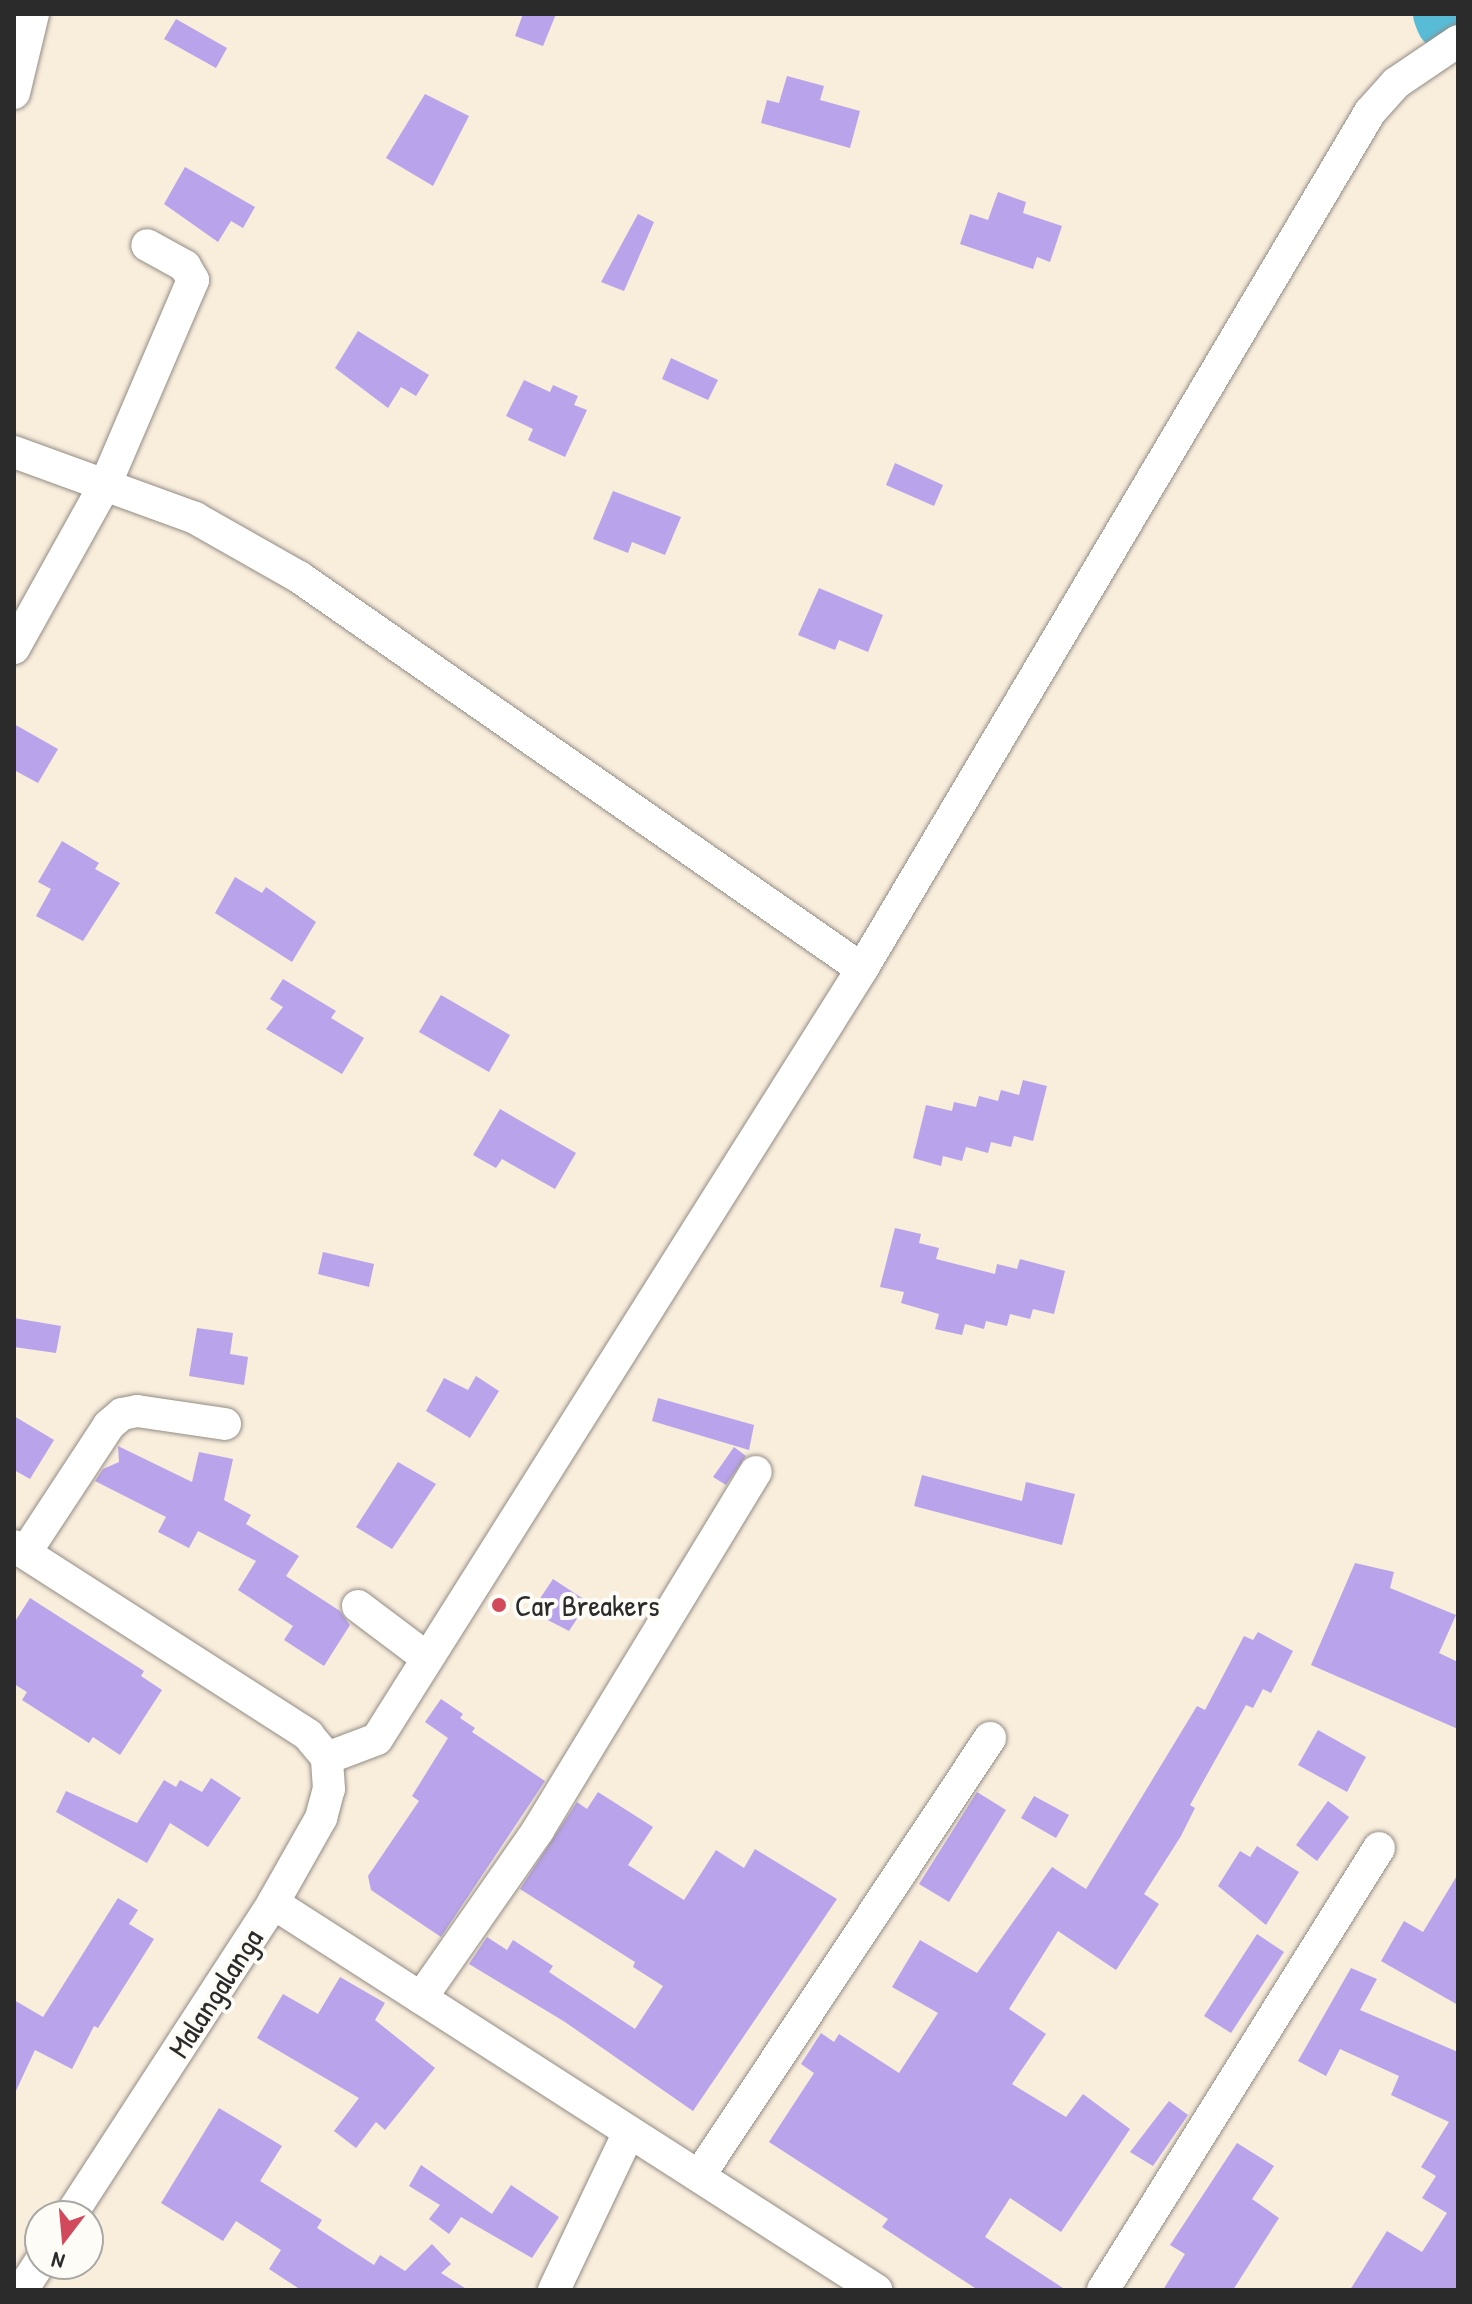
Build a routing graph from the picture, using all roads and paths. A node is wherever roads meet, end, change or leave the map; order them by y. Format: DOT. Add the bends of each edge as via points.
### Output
graph roads {
  1 [pos="33,14"];
  2 [pos="1458,41"];
  3 [pos="16,76"];
  4 [pos="147,245"];
  5 [pos="14,452"];
  6 [pos="106,483"];
  7 [pos="14,648"];
  8 [pos="862,969"];
  9 [pos="225,1424"];
  10 [pos="756,1472"];
  11 [pos="19,1549"];
  12 [pos="358,1606"];
  13 [pos="427,1658"];
  14 [pos="990,1738"];
  15 [pos="327,1758"];
  16 [pos="1379,1848"];
  17 [pos="273,1903"];
  18 [pos="421,1998"];
  19 [pos="629,2132"];
  20 [pos="699,2176"];
  21 [pos="80,2200"];
  22 [pos="554,2290"];
  23 [pos="876,2290"];
  24 [pos="1103,2290"];
  1 -- 3 [label="street"];
  2 -- 8 [label="street" via="1396,83 1370,112"];
  4 -- 6 [label="street" via="185,266 193,280"];
  5 -- 6 [label="street"];
  6 -- 7 [label="street"];
  6 -- 8 [label="street" via="195,518 299,577"];
  8 -- 13 [label="street"];
  9 -- 11 [label="street" via="137,1411 122,1414"];
  10 -- 18 [label="street" via="538,1830"];
  11 -- 15 [label="street" via="308,1735"];
  12 -- 13 [label="street"];
  13 -- 15 [label="street" via="377,1739"];
  14 -- 20 [label="street"];
  15 -- 17 [label="street, Malangalanga" via="329,1789 321,1818"];
  16 -- 24 [label="street"];
  17 -- 18 [label="street"];
  17 -- 21 [label="street, Malangalanga"];
  18 -- 19 [label="street"];
  19 -- 20 [label="street"];
  19 -- 22 [label="street"];
  20 -- 23 [label="street"];
}
